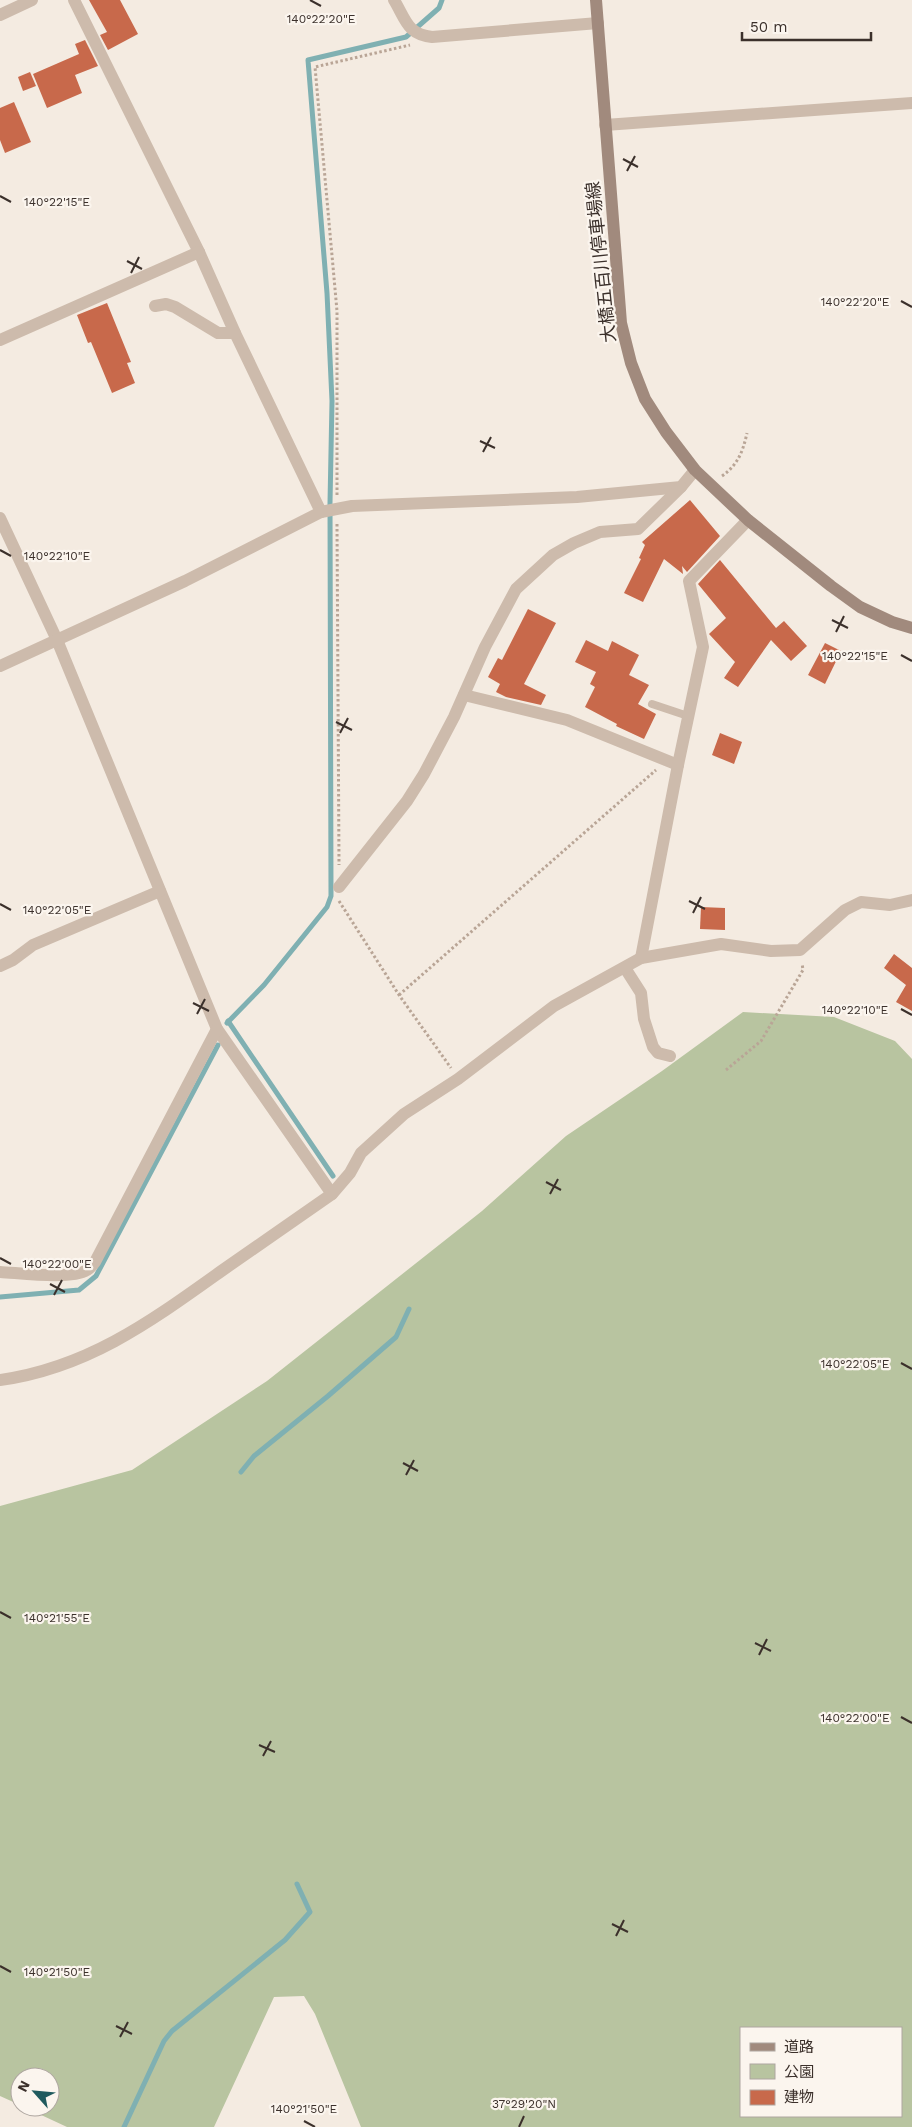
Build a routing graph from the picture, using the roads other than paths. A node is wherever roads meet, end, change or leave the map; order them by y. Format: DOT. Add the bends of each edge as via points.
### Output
graph roads {
  1 [pos="32,0"];
  2 [pos="74,0"];
  3 [pos="394,0"];
  4 [pos="596,0"];
  5 [pos="0,15"];
  6 [pos="598,23"];
  7 [pos="912,103"];
  8 [pos="605,125"];
  9 [pos="199,252"];
  10 [pos="155,306"];
  11 [pos="235,333"];
  12 [pos="0,340"];
  13 [pos="695,470"];
  14 [pos="681,487"];
  15 [pos="321,512"];
  16 [pos="0,518"];
  17 [pos="748,520"];
  18 [pos="912,628"];
  19 [pos="57,640"];
  20 [pos="0,666"];
  21 [pos="464,694"];
  22 [pos="652,704"];
  23 [pos="688,716"];
  24 [pos="673,764"];
  25 [pos="339,887"];
  26 [pos="160,891"];
  27 [pos="912,900"];
  28 [pos="641,958"];
  29 [pos="0,966"];
  30 [pos="625,968"];
  31 [pos="217,1028"];
  32 [pos="670,1056"];
  33 [pos="332,1194"];
  34 [pos="0,1272"];
  35 [pos="0,1380"];
  1 -- 5 [label="street"];
  2 -- 9 [label="street"];
  3 -- 6 [label="street" via="413,32 426,37"];
  4 -- 6 [label="main road, 大橋五百川停車場線"];
  6 -- 8 [label="main road, 大橋五百川停車場線"];
  7 -- 8 [label="street"];
  8 -- 13 [label="main road, 大橋五百川停車場線" via="621,323 631,363 645,399"];
  9 -- 11 [label="street"];
  9 -- 12 [label="street"];
  10 -- 11 [label="street" via="166,304 175,307 218,333"];
  11 -- 15 [label="street"];
  13 -- 14 [label="street"];
  13 -- 17 [label="main road, 大橋五百川停車場線"];
  14 -- 15 [label="street" via="576,497 352,506"];
  14 -- 21 [label="street" via="638,529 600,532 574,543 553,556 516,589"];
  15 -- 19 [label="street" via="185,581"];
  16 -- 19 [label="street"];
  17 -- 18 [label="main road, 大橋五百川停車場線" via="790,556 860,607"];
  17 -- 23 [label="street" via="689,581 703,647"];
  19 -- 20 [label="street"];
  19 -- 26 [label="street"];
  21 -- 24 [label="street" via="567,720"];
  21 -- 25 [label="street" via="438,749 407,801"];
  22 -- 23 [label="lane"];
  23 -- 24 [label="street"];
  24 -- 28 [label="street"];
  26 -- 29 [label="street" via="33,945"];
  26 -- 31 [label="street"];
  27 -- 28 [label="street" via="890,905 861,902 845,910 800,950 771,951 721,944"];
  28 -- 30 [label="street"];
  30 -- 32 [label="street" via="641,994 652,1047 658,1053"];
  30 -- 33 [label="street" via="554,1006 458,1079 404,1114 361,1153 350,1173"];
  31 -- 33 [label="street"];
  31 -- 34 [label="street" via="96,1262 78,1274"];
  33 -- 35 [label="street" via="138,1329 48,1371"];
}
